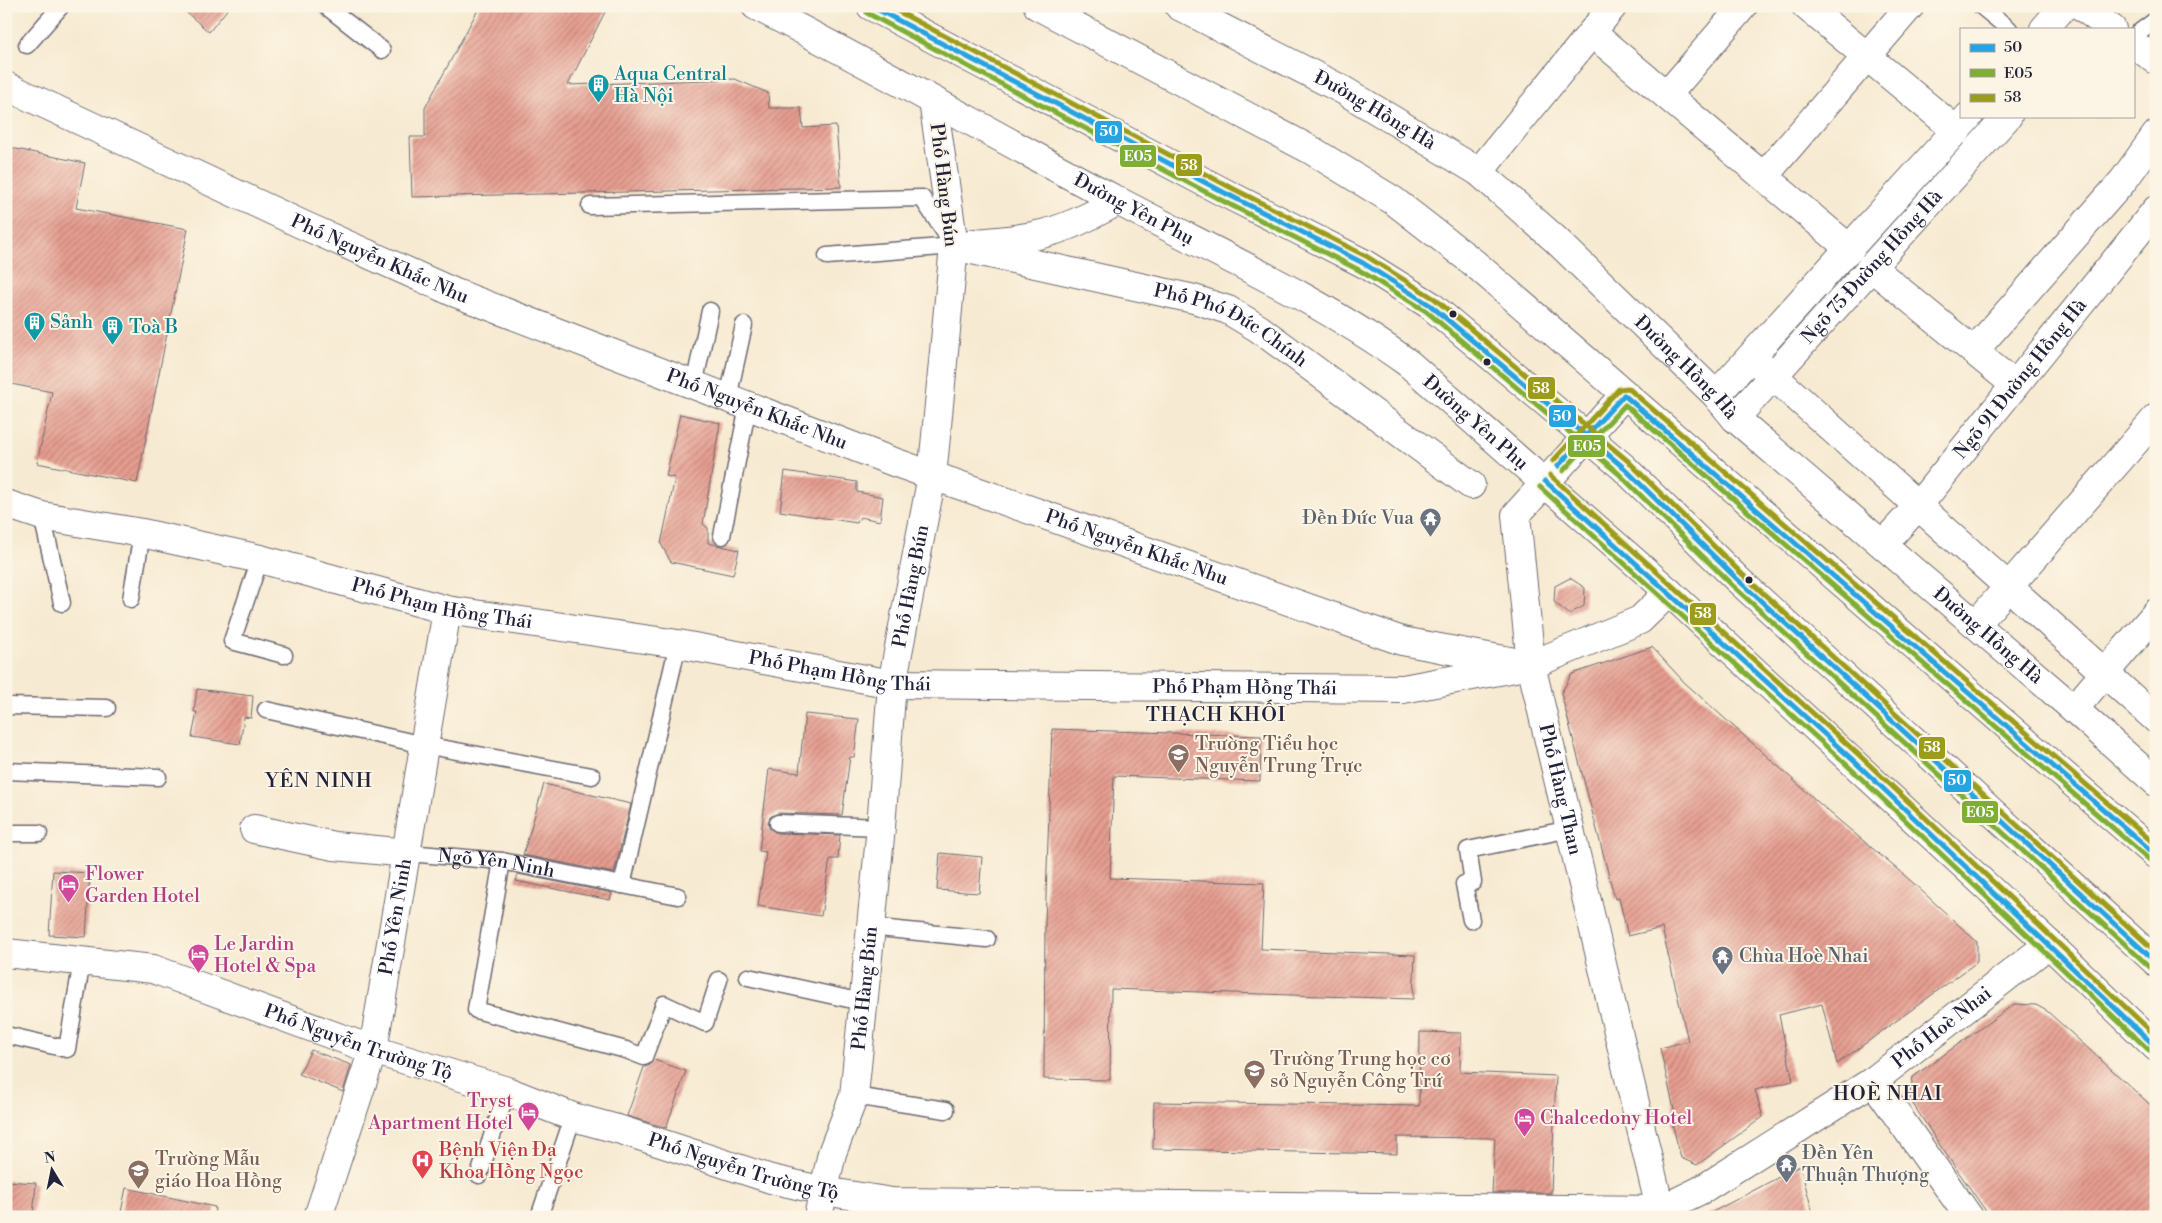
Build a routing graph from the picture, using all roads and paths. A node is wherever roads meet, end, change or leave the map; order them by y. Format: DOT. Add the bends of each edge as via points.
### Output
graph roads {
  1 [pos="61,6"];
  2 [pos="326,6"];
  3 [pos="756,6"];
  4 [pos="872,6"];
  5 [pos="1038,6"];
  6 [pos="1179,6"];
  7 [pos="1613,6"];
  8 [pos="1743,6"];
  9 [pos="1806,6"];
  10 [pos="1910,6"];
  11 [pos="1981,6"];
  12 [pos="2064,6"];
  13 [pos="2156,20"];
  14 [pos="2008,28"];
  15 [pos="2045,28"];
  16 [pos="1592,33"];
  17 [pos="2134,36"];
  18 [pos="27,45"];
  19 [pos="2134,45"];
  20 [pos="382,50"];
  21 [pos="1867,55"];
  22 [pos="2156,60"];
  23 [pos="6,86"];
  24 [pos="1667,95"];
  25 [pos="933,101"];
  26 [pos="2006,118"];
  27 [pos="1963,123"];
  28 [pos="2156,135"];
  29 [pos="1479,172"];
  30 [pos="1764,176"];
  31 [pos="2123,180"];
  32 [pos="1118,201"];
  33 [pos="590,206"];
  34 [pos="2156,210"];
  35 [pos="954,246"];
  36 [pos="1850,249"];
  37 [pos="827,256"];
  38 [pos="1871,268"];
  39 [pos="710,311"];
  40 [pos="744,325"];
  41 [pos="1974,351"];
  42 [pos="1752,357"];
  43 [pos="1772,375"];
  44 [pos="694,385"];
  45 [pos="2015,385"];
  46 [pos="1624,395"];
  47 [pos="1716,395"];
  48 [pos="738,402"];
  49 [pos="1735,418"];
  50 [pos="2156,418"];
  51 [pos="1586,434"];
  52 [pos="932,476"];
  53 [pos="1545,481"];
  54 [pos="1471,486"];
  55 [pos="6,504"];
  56 [pos="1917,507"];
  57 [pos="42,516"];
  58 [pos="142,533"];
  59 [pos="722,536"];
  60 [pos="1883,544"];
  61 [pos="260,559"];
  62 [pos="2009,587"];
  63 [pos="1669,592"];
  64 [pos="131,599"];
  65 [pos="62,603"];
  66 [pos="447,610"];
  67 [pos="2156,613"];
  68 [pos="1976,624"];
  69 [pos="1402,642"];
  70 [pos="678,644"];
  71 [pos="284,655"];
  72 [pos="1531,665"];
  73 [pos="2104,673"];
  74 [pos="892,684"];
  75 [pos="1403,688"];
  76 [pos="6,706"];
  77 [pos="107,708"];
  78 [pos="2074,709"];
  79 [pos="266,710"];
  80 [pos="2156,720"];
  81 [pos="424,745"];
  82 [pos="6,771"];
  83 [pos="592,776"];
  84 [pos="158,777"];
  85 [pos="2156,782"];
  86 [pos="778,823"];
  87 [pos="881,827"];
  88 [pos="254,828"];
  89 [pos="1570,829"];
  90 [pos="6,833"];
  91 [pos="39,833"];
  92 [pos="408,853"];
  93 [pos="2156,855"];
  94 [pos="502,861"];
  95 [pos="622,885"];
  96 [pos="678,896"];
  97 [pos="1471,920"];
  98 [pos="869,927"];
  99 [pos="987,939"];
  100 [pos="2049,944"];
  101 [pos="6,953"];
  102 [pos="82,961"];
  103 [pos="2156,962"];
  104 [pos="748,977"];
  105 [pos="720,980"];
  106 [pos="862,1002"];
  107 [pos="6,1035"];
  108 [pos="2156,1047"];
  109 [pos="373,1050"];
  110 [pos="1873,1081"];
  111 [pos="507,1091"];
  112 [pos="854,1096"];
  113 [pos="946,1110"];
  114 [pos="573,1117"];
  115 [pos="479,1175"];
  116 [pos="821,1204"];
  117 [pos="1195,1210"];
  118 [pos="1290,1211"];
  119 [pos="1659,1214"];
  120 [pos="318,1217"];
  121 [pos="539,1217"];
  122 [pos="1969,1217"];
  1 -- 18 [label="lane"];
  2 -- 20 [label="lane"];
  3 -- 25 [label="street, Đường Yên Phụ"];
  4 -- 51 [label="street" via="1362,263 1430,305"];
  5 -- 46 [label="street" via="1311,150 1394,201 1474,263"];
  6 -- 29 [label="street, Đường Hồng Hà" via="1342,90"];
  7 -- 16 [label="street"];
  8 -- 24 [label="street"];
  9 -- 21 [label="street"];
  10 -- 21 [label="street"];
  11 -- 14 [label="lane"];
  12 -- 15 [label="street"];
  13 -- 17 [label="lane"];
  16 -- 24 [label="street"];
  16 -- 29 [label="street"];
  19 -- 22 [label="street"];
  21 -- 27 [label="street"];
  21 -- 30 [label="street"];
  23 -- 44 [label="street, Phố Nguyễn Khắc Nhu" via="453,292"];
  24 -- 30 [label="street"];
  25 -- 32 [label="street, Đường Yên Phụ"];
  25 -- 35 [label="street, Phố Hàng Bún"];
  26 -- 38 [label="street, Ngõ 75 Đường Hồng Hà"];
  27 -- 36 [label="street, Ngõ 75 Đường Hồng Hà"];
  28 -- 31 [label="street"];
  29 -- 47 [label="street, Đường Hồng Hà" via="1555,239"];
  30 -- 36 [label="street"];
  31 -- 34 [label="street"];
  31 -- 41 [label="street"];
  32 -- 35 [label="street" via="1080,222 1033,236"];
  32 -- 53 [label="street, Đường Yên Phụ" via="1369,335 1408,363"];
  33 -- 35 [label="lane" via="922,198"];
  34 -- 45 [label="street, Ngõ 91 Đường Hồng Hà"];
  35 -- 37 [label="lane"];
  35 -- 52 [label="street, Phố Hàng Bún"];
  35 -- 54 [label="street, Phố Phó Đức Chính" via="1194,299 1228,310 1258,328"];
  36 -- 42 [label="street, Ngõ 75 Đường Hồng Hà"];
  38 -- 41 [label="street"];
  38 -- 43 [label="street, Ngõ 75 Đường Hồng Hà"];
  39 -- 44 [label="lane"];
  40 -- 48 [label="lane"];
  41 -- 45 [label="street"];
  42 -- 43 [label="street"];
  42 -- 47 [label="street, Ngõ 75 Đường Hồng Hà"];
  43 -- 49 [label="street, Ngõ 75 Đường Hồng Hà"];
  43 -- 56 [label="street"];
  44 -- 48 [label="street, Phố Nguyễn Khắc Nhu"];
  45 -- 56 [label="street, Ngõ 91 Đường Hồng Hà"];
  46 -- 51 [label="street, Phố Hàng Than"];
  46 -- 93 [label="street"];
  47 -- 49 [label="street, Đường Hồng Hà"];
  48 -- 52 [label="street, Phố Nguyễn Khắc Nhu"];
  48 -- 59 [label="lane"];
  49 -- 60 [label="street, Đường Hồng Hà"];
  50 -- 62 [label="street"];
  51 -- 53 [label="street, Phố Hàng Than"];
  51 -- 103 [label="street" via="1758,599"];
  52 -- 69 [label="street, Phố Nguyễn Khắc Nhu"];
  52 -- 74 [label="street, Phố Hàng Bún"];
  53 -- 63 [label="street, Đường Yên Phụ"];
  53 -- 72 [label="street, Phố Hàng Than" via="1516,515"];
  55 -- 57 [label="street, Phố Phạm Hồng Thái"];
  56 -- 60 [label="street, Ngõ 91 Đường Hồng Hà"];
  56 -- 62 [label="street"];
  57 -- 58 [label="street, Phố Phạm Hồng Thái"];
  57 -- 65 [label="lane"];
  58 -- 61 [label="street, Phố Phạm Hồng Thái"];
  58 -- 64 [label="lane"];
  60 -- 68 [label="street, Đường Hồng Hà"];
  61 -- 66 [label="street, Phố Phạm Hồng Thái"];
  61 -- 71 [label="lane" via="232,641"];
  62 -- 68 [label="street"];
  62 -- 73 [label="street"];
  63 -- 72 [label="street, Phố Phạm Hồng Thái" via="1636,622"];
  63 -- 100 [label="street, Đường Yên Phụ"];
  66 -- 70 [label="street, Phố Phạm Hồng Thái"];
  66 -- 81 [label="street, Phố Yên Ninh"];
  67 -- 73 [label="street"];
  68 -- 78 [label="street, Đường Hồng Hà"];
  69 -- 72 [label="street, Phố Nguyễn Khắc Nhu"];
  69 -- 75 [label="street" via="1410,653 1415,674"];
  70 -- 74 [label="street, Phố Phạm Hồng Thái"];
  70 -- 95 [label="lane"];
  72 -- 75 [label="street, Phố Phạm Hồng Thái"];
  72 -- 89 [label="street, Phố Hàng Than"];
  73 -- 78 [label="street"];
  73 -- 80 [label="street"];
  74 -- 75 [label="street, Phố Phạm Hồng Thái"];
  74 -- 87 [label="street, Phố Hàng Bún"];
  76 -- 77 [label="lane"];
  78 -- 85 [label="street, Đường Hồng Hà"];
  79 -- 81 [label="lane"];
  81 -- 83 [label="lane"];
  81 -- 92 [label="street, Phố Yên Ninh"];
  82 -- 84 [label="lane"];
  86 -- 87 [label="lane"];
  87 -- 98 [label="street, Phố Hàng Bún"];
  88 -- 92 [label="street, Ngõ Yên Ninh" via="334,846"];
  89 -- 97 [label="lane" via="1468,850 1473,882 1464,884"];
  89 -- 119 [label="street, Phố Hàng Than"];
  90 -- 91 [label="lane"];
  92 -- 94 [label="lane, Ngõ Yên Ninh"];
  92 -- 109 [label="street, Phố Yên Ninh"];
  94 -- 95 [label="lane, Ngõ Yên Ninh"];
  94 -- 105 [label="lane" via="476,1010 644,1057 664,1004 705,1023"];
  95 -- 96 [label="lane, Ngõ Yên Ninh"];
  98 -- 99 [label="lane"];
  98 -- 106 [label="street, Phố Hàng Bún"];
  100 -- 108 [label="street, Đường Yên Phụ"];
  100 -- 110 [label="street, Phố Hoè Nhai"];
  101 -- 102 [label="street, Phố Nguyễn Trường Tộ"];
  102 -- 107 [label="lane" via="67,1049"];
  102 -- 109 [label="street, Phố Nguyễn Trường Tộ" via="153,969"];
  104 -- 106 [label="lane"];
  106 -- 112 [label="street, Phố Hàng Bún"];
  109 -- 111 [label="street, Phố Nguyễn Trường Tộ"];
  109 -- 120 [label="street, Phố Yên Ninh"];
  110 -- 119 [label="street, Phố Hoè Nhai"];
  110 -- 122 [label="street"];
  111 -- 114 [label="street, Phố Nguyễn Trường Tộ"];
  111 -- 115 [label="lane"];
  112 -- 113 [label="lane"];
  112 -- 116 [label="street, Phố Hàng Bún" via="832,1153"];
  114 -- 116 [label="street, Phố Nguyễn Trường Tộ" via="771,1179"];
  114 -- 121 [label="lane"];
  116 -- 117 [label="street, Phố Nguyễn Trường Tộ" via="892,1202"];
  117 -- 118 [label="street, Phố Nguyễn Trường Tộ"];
  118 -- 119 [label="street, Phố Nguyễn Trường Tộ"];
}
